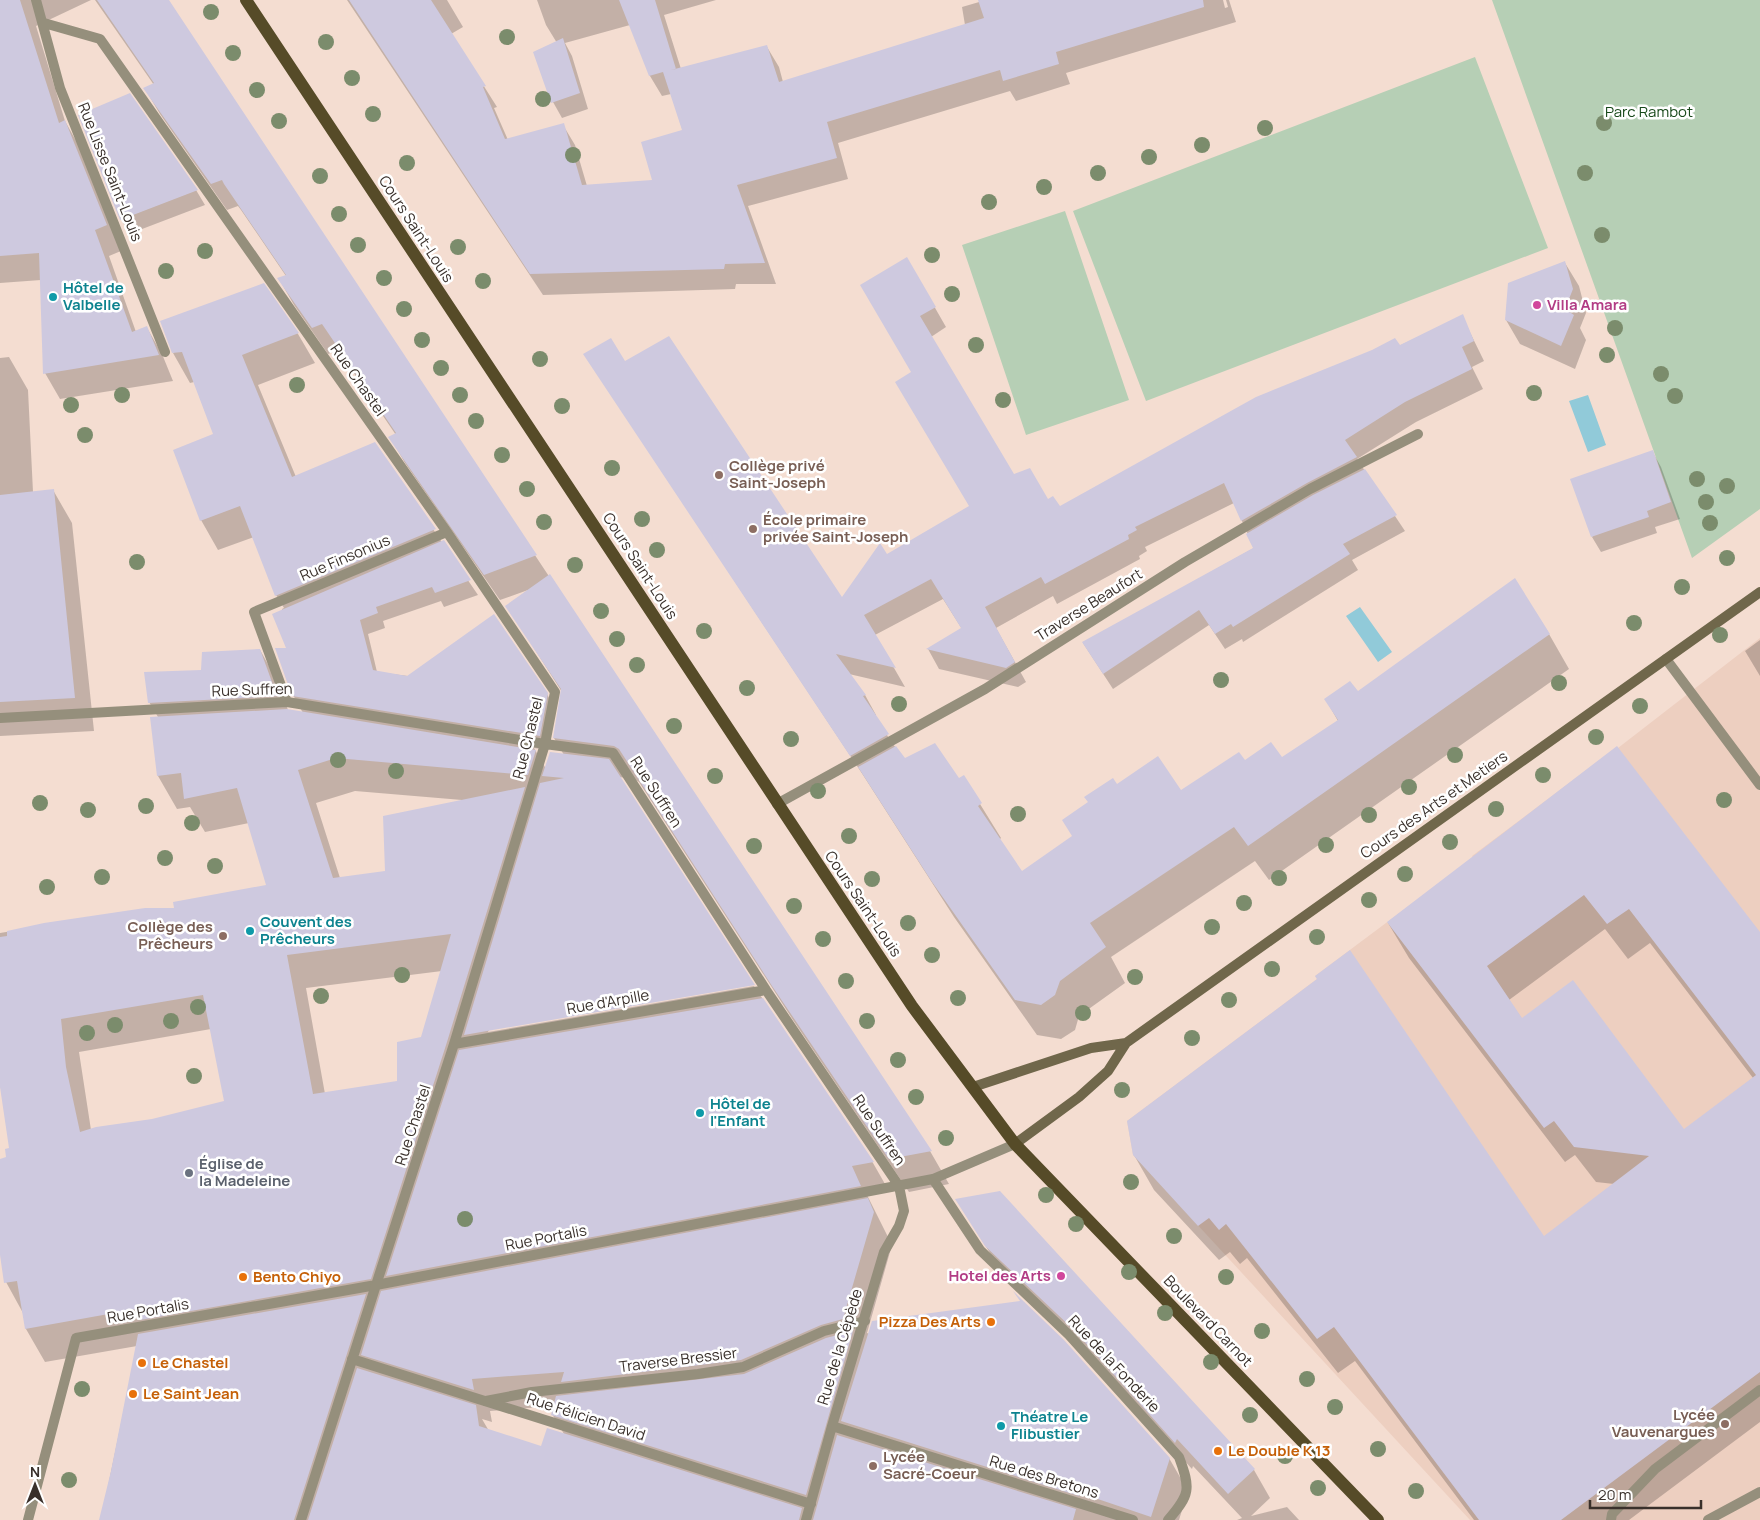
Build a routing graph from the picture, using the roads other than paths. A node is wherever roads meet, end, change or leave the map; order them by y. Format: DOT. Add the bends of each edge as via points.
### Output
graph roads {
  1 [pos="36,0"];
  2 [pos="246,0"];
  3 [pos="44,23"];
  4 [pos="164,352"];
  5 [pos="1418,434"];
  6 [pos="447,532"];
  7 [pos="1760,592"];
  8 [pos="1666,659"];
  9 [pos="287,702"];
  10 [pos="0,718"];
  11 [pos="545,744"];
  12 [pos="1760,786"];
  13 [pos="777,804"];
  14 [pos="766,990"];
  15 [pos="1126,1043"];
  16 [pos="454,1044"];
  17 [pos="973,1087"];
  18 [pos="1015,1144"];
  19 [pos="933,1179"];
  20 [pos="900,1186"];
  21 [pos="376,1285"];
  22 [pos="865,1321"];
  23 [pos="352,1359"];
  24 [pos="1760,1390"];
  25 [pos="486,1401"];
  26 [pos="832,1426"];
  27 [pos="1760,1492"];
  28 [pos="811,1504"];
  29 [pos="28,1520"];
  30 [pos="301,1520"];
  31 [pos="806,1520"];
  32 [pos="1133,1520"];
  33 [pos="1168,1520"];
  34 [pos="1378,1520"];
  35 [pos="1611,1520"];
  36 [pos="1708,1520"];
  1 -- 3 [label="street, Rue Lisse Saint-Louis"];
  2 -- 13 [label="main road, Cours Saint-Louis"];
  3 -- 4 [label="street, Rue Lisse Saint-Louis" via="60,88"];
  3 -- 6 [label="street, Rue Chastel" via="100,40"];
  5 -- 13 [label="street, Traverse Beaufort" via="1310,489 1185,562 985,689"];
  6 -- 9 [label="street, Rue Finsonius" via="254,612"];
  6 -- 11 [label="street, Rue Chastel" via="555,692"];
  7 -- 8 [label="main road, Cours des Arts et Metiers"];
  8 -- 12 [label="street"];
  8 -- 15 [label="main road, Cours des Arts et Metiers"];
  9 -- 10 [label="street, Rue Suffren"];
  9 -- 11 [label="street, Rue Suffren"];
  11 -- 14 [label="street, Rue Suffren" via="613,753"];
  11 -- 16 [label="street, Rue Chastel"];
  13 -- 17 [label="main road, Cours Saint-Louis" via="912,1006"];
  14 -- 16 [label="street, Rue d'Arpille"];
  14 -- 20 [label="street, Rue Suffren"];
  15 -- 17 [label="main road, Cours des Arts et Metiers" via="1091,1048"];
  15 -- 18 [label="main road, Cours des Arts et Metiers" via="1108,1071 1079,1097"];
  16 -- 21 [label="street, Rue Chastel"];
  17 -- 18 [label="main road, Cours Saint-Louis"];
  18 -- 19 [label="street, Rue Portalis"];
  18 -- 34 [label="main road, Boulevard Carnot"];
  19 -- 20 [label="street, Rue Portalis"];
  19 -- 33 [label="street, Rue de la Fonderie" via="980,1250 1069,1335 1179,1457 1187,1478 1184,1501"];
  20 -- 21 [label="street, Rue Portalis"];
  20 -- 22 [label="street, Rue de la Cépède" via="904,1211 884,1252"];
  21 -- 23 [label="street, Rue Chastel"];
  21 -- 29 [label="street, Rue Portalis" via="76,1338"];
  22 -- 25 [label="street, Traverse Bressier" via="824,1331 744,1367 532,1392"];
  22 -- 26 [label="street, Rue de la Cépède"];
  23 -- 25 [label="street, Rue Félicien David"];
  23 -- 30 [label="street, Rue Chastel"];
  24 -- 35 [label="street" via="1655,1468 1612,1514"];
  25 -- 28 [label="street, Rue Félicien David"];
  26 -- 28 [label="street, Rue de la Cépède"];
  26 -- 32 [label="street, Rue des Bretons"];
  27 -- 36 [label="street"];
  28 -- 31 [label="street, Rue de la Cépède"];
}
